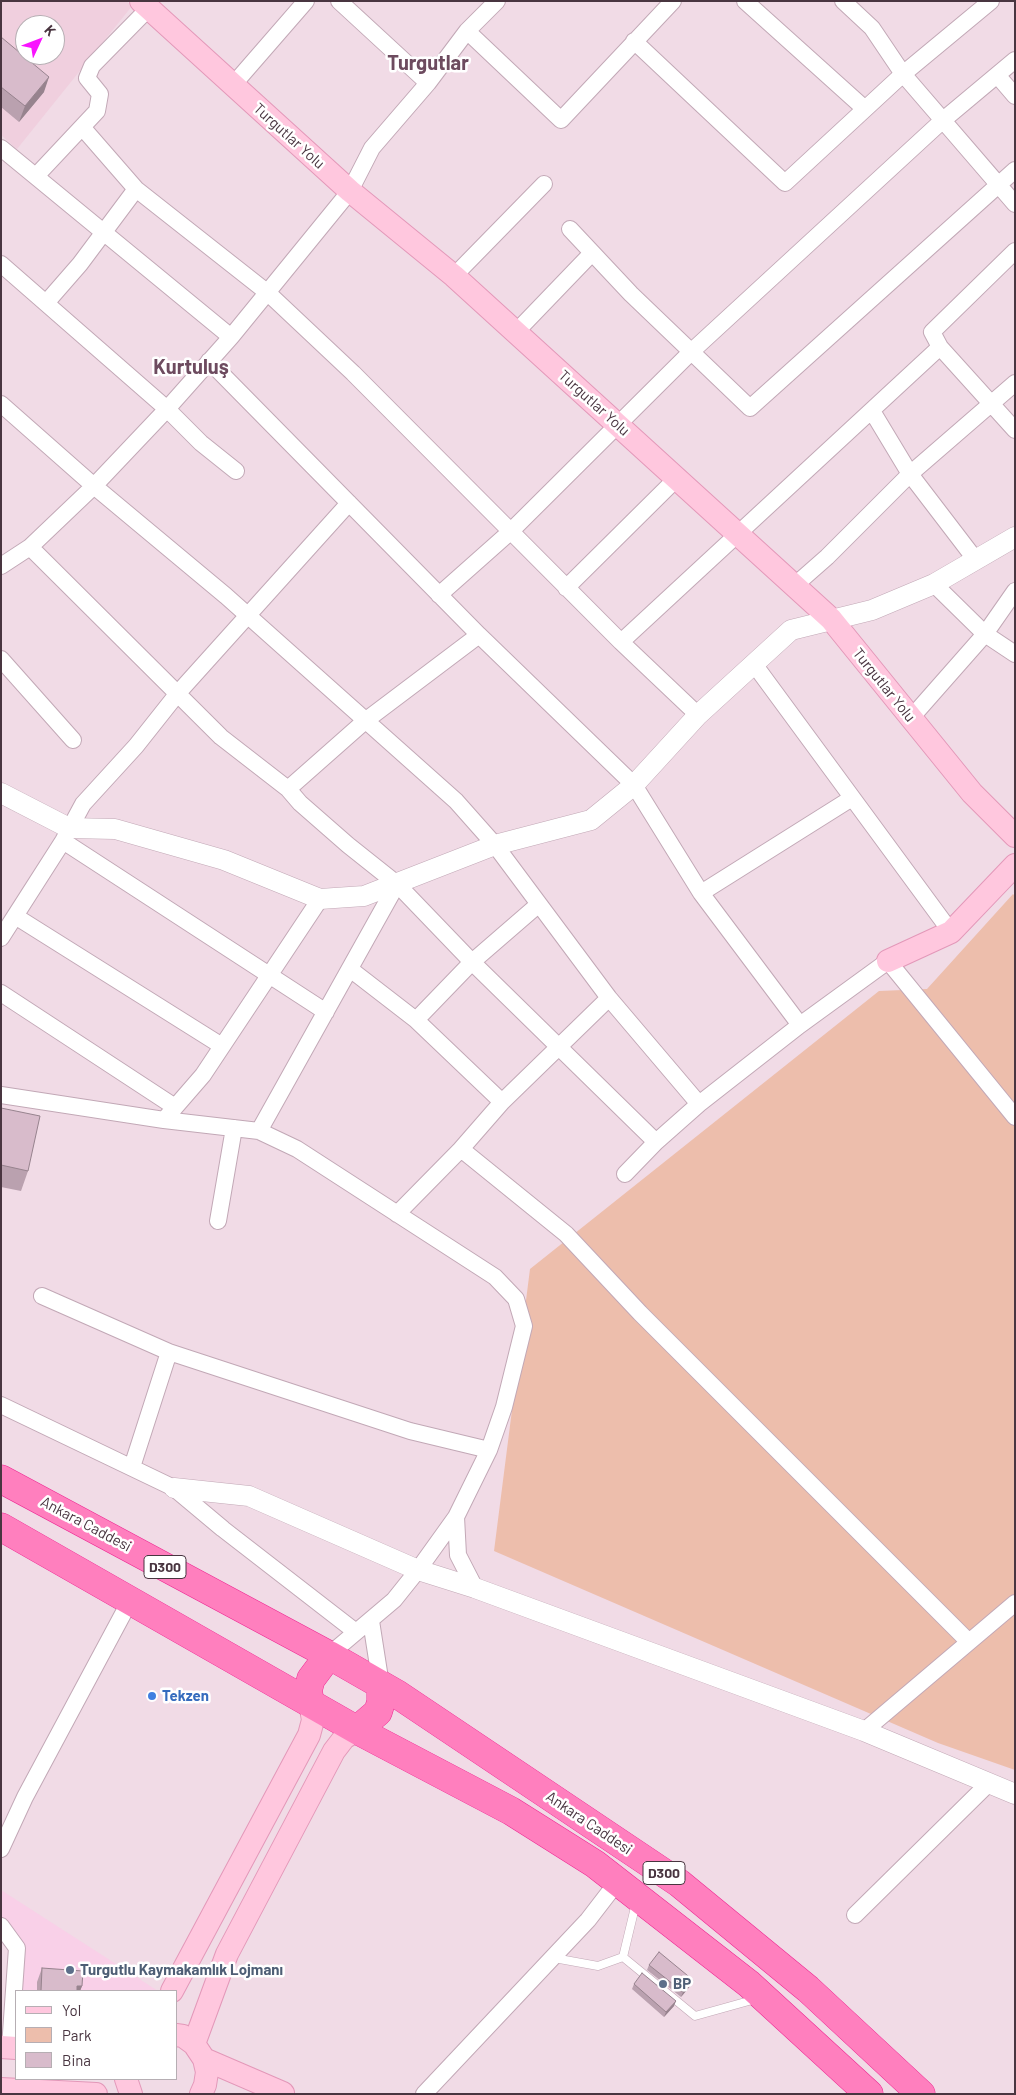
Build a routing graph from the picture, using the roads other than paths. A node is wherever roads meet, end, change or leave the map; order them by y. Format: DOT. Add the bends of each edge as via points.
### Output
graph roads {
  1 [pos="306,1"];
  2 [pos="339,1"];
  3 [pos="497,1"];
  4 [pos="673,1"];
  5 [pos="745,1"];
  6 [pos="843,1"];
  7 [pos="991,1"];
  8 [pos="145,5"];
  9 [pos="466,31"];
  10 [pos="634,41"];
  11 [pos="1015,60"];
  12 [pos="903,74"];
  13 [pos="997,75"];
  14 [pos="428,83"];
  15 [pos="233,85"];
  16 [pos="1015,96"];
  17 [pos="865,109"];
  18 [pos="942,121"];
  19 [pos="82,127"];
  20 [pos="1,148"];
  21 [pos="1015,170"];
  22 [pos="36,176"];
  23 [pos="544,184"];
  24 [pos="997,184"];
  25 [pos="136,189"];
  26 [pos="350,191"];
  27 [pos="1015,204"];
  28 [pos="570,229"];
  29 [pos="104,233"];
  30 [pos="1015,251"];
  31 [pos="592,253"];
  32 [pos="1,264"];
  33 [pos="454,276"];
  34 [pos="268,293"];
  35 [pos="46,303"];
  36 [pos="516,332"];
  37 [pos="231,337"];
  38 [pos="940,347"];
  39 [pos="692,351"];
  40 [pos="209,361"];
  41 [pos="1015,382"];
  42 [pos="992,403"];
  43 [pos="1,404"];
  44 [pos="168,409"];
  45 [pos="872,411"];
  46 [pos="616,424"];
  47 [pos="1015,430"];
  48 [pos="236,471"];
  49 [pos="910,474"];
  50 [pos="676,479"];
  51 [pos="94,486"];
  52 [pos="349,503"];
  53 [pos="510,532"];
  54 [pos="738,535"];
  55 [pos="1015,537"];
  56 [pos="30,547"];
  57 [pos="976,559"];
  58 [pos="1,566"];
  59 [pos="934,584"];
  60 [pos="794,586"];
  61 [pos="566,588"];
  62 [pos="1015,592"];
  63 [pos="440,595"];
  64 [pos="247,615"];
  65 [pos="830,619"];
  66 [pos="479,634"];
  67 [pos="985,634"];
  68 [pos="621,642"];
  69 [pos="1015,654"];
  70 [pos="1,658"];
  71 [pos="754,664"];
  72 [pos="178,693"];
  73 [pos="698,715"];
  74 [pos="911,718"];
  75 [pos="365,721"];
  76 [pos="73,740"];
  77 [pos="634,785"];
  78 [pos="288,789"];
  79 [pos="1,793"];
  80 [pos="852,798"];
  81 [pos="66,835"];
  82 [pos="1015,836"];
  83 [pos="495,845"];
  84 [pos="1015,865"];
  85 [pos="397,884"];
  86 [pos="702,893"];
  87 [pos="320,899"];
  88 [pos="539,904"];
  89 [pos="15,916"];
  90 [pos="951,932"];
  91 [pos="2,935"];
  92 [pos="888,961"];
  93 [pos="472,962"];
  94 [pos="350,969"];
  95 [pos="268,976"];
  96 [pos="1,993"];
  97 [pos="609,998"];
  98 [pos="326,1012"];
  99 [pos="416,1020"];
  100 [pos="800,1025"];
  101 [pos="222,1046"];
  102 [pos="558,1047"];
  103 [pos="1,1095"];
  104 [pos="502,1102"];
  105 [pos="698,1104"];
  106 [pos="175,1107"];
  107 [pos="1015,1116"];
  108 [pos="164,1120"];
  109 [pos="234,1128"];
  110 [pos="259,1131"];
  111 [pos="656,1142"];
  112 [pos="461,1149"];
  113 [pos="625,1174"];
  114 [pos="397,1214"];
  115 [pos="218,1221"];
  116 [pos="42,1296"];
  117 [pos="170,1352"];
  118 [pos="1,1405"];
  119 [pos="489,1450"];
  120 [pos="132,1467"];
  121 [pos="1,1479"];
  122 [pos="174,1488"];
  123 [pos="456,1517"];
  124 [pos="1,1527"];
  125 [pos="418,1570"];
  126 [pos="475,1588"];
  127 [pos="131,1599"];
  128 [pos="1015,1603"];
  129 [pos="371,1621"];
  130 [pos="356,1632"];
  131 [pos="969,1642"];
  132 [pos="329,1656"];
  133 [pos="382,1685"];
  134 [pos="310,1703"];
  135 [pos="357,1730"];
  136 [pos="864,1731"];
  137 [pos="988,1784"];
  138 [pos="1015,1794"];
  139 [pos="1,1848"];
  140 [pos="628,1889"];
  141 [pos="855,1914"];
  142 [pos="1,1926"];
  143 [pos="552,1957"];
  144 [pos="623,1957"];
  145 [pos="173,1990"];
  146 [pos="764,1997"];
  147 [pos="191,2046"];
  148 [pos="9,2048"];
  149 [pos="126,2080"];
  150 [pos="1,2089"];
  151 [pos="96,2094"];
  152 [pos="131,2094"];
  153 [pos="201,2094"];
  154 [pos="283,2094"];
  155 [pos="424,2094"];
  156 [pos="869,2094"];
  157 [pos="921,2094"];
  1 -- 15 [label="street"];
  2 -- 14 [label="street"];
  3 -- 9 [label="street"];
  4 -- 10 [label="street"];
  5 -- 17 [label="street"];
  6 -- 12 [label="street" via="872,28"];
  7 -- 12 [label="street"];
  8 -- 15 [label="main road, Turgutlar Yolu"];
  8 -- 19 [label="street" via="92,66 87,78 100,94 97,111"];
  9 -- 10 [label="street" via="561,120"];
  9 -- 14 [label="street"];
  10 -- 17 [label="street" via="785,183"];
  11 -- 13 [label="street"];
  12 -- 17 [label="street"];
  12 -- 18 [label="street"];
  13 -- 16 [label="street"];
  13 -- 18 [label="street"];
  14 -- 26 [label="street" via="372,148"];
  15 -- 26 [label="main road, Turgutlar Yolu"];
  18 -- 24 [label="street"];
  18 -- 39 [label="street"];
  19 -- 22 [label="street"];
  19 -- 25 [label="street"];
  20 -- 22 [label="street"];
  21 -- 24 [label="street"];
  22 -- 29 [label="street"];
  23 -- 33 [label="street"];
  24 -- 27 [label="street"];
  24 -- 39 [label="street" via="750,408"];
  25 -- 29 [label="street"];
  25 -- 34 [label="street"];
  26 -- 33 [label="main road, Turgutlar Yolu"];
  26 -- 34 [label="street"];
  28 -- 31 [label="street"];
  29 -- 35 [label="street"];
  29 -- 37 [label="street"];
  30 -- 38 [label="street" via="932,332"];
  31 -- 36 [label="street"];
  31 -- 39 [label="street"];
  32 -- 35 [label="street"];
  33 -- 36 [label="main road, Turgutlar Yolu"];
  34 -- 37 [label="street"];
  34 -- 53 [label="street" via="353,373"];
  35 -- 44 [label="street"];
  36 -- 46 [label="main road, Turgutlar Yolu"];
  37 -- 40 [label="street"];
  38 -- 42 [label="street"];
  38 -- 45 [label="street"];
  39 -- 46 [label="street"];
  40 -- 44 [label="street"];
  40 -- 52 [label="street"];
  41 -- 42 [label="street"];
  42 -- 47 [label="street"];
  42 -- 49 [label="street"];
  43 -- 51 [label="street"];
  44 -- 48 [label="street" via="201,443"];
  44 -- 51 [label="street"];
  45 -- 49 [label="street"];
  45 -- 54 [label="street"];
  46 -- 50 [label="main road, Turgutlar Yolu"];
  46 -- 53 [label="street"];
  49 -- 57 [label="street"];
  49 -- 60 [label="street"];
  50 -- 54 [label="main road, Turgutlar Yolu"];
  50 -- 61 [label="street"];
  51 -- 56 [label="street"];
  51 -- 64 [label="street"];
  52 -- 63 [label="street"];
  52 -- 64 [label="street"];
  53 -- 61 [label="street"];
  53 -- 63 [label="street"];
  54 -- 60 [label="main road, Turgutlar Yolu"];
  54 -- 68 [label="street"];
  55 -- 57 [label="street"];
  56 -- 58 [label="street"];
  56 -- 72 [label="street"];
  57 -- 59 [label="street"];
  59 -- 65 [label="street" via="872,610"];
  59 -- 67 [label="street"];
  60 -- 65 [label="main road, Turgutlar Yolu"];
  61 -- 68 [label="street"];
  62 -- 67 [label="street"];
  63 -- 66 [label="street"];
  64 -- 72 [label="street"];
  64 -- 75 [label="street"];
  65 -- 71 [label="street" via="791,630"];
  65 -- 74 [label="main road, Turgutlar Yolu"];
  66 -- 75 [label="street"];
  66 -- 77 [label="street"];
  67 -- 69 [label="street"];
  67 -- 74 [label="street"];
  68 -- 73 [label="street"];
  70 -- 76 [label="street"];
  71 -- 73 [label="street"];
  71 -- 80 [label="street"];
  72 -- 78 [label="street" via="221,737"];
  72 -- 81 [label="street" via="136,746 83,804"];
  73 -- 77 [label="street"];
  74 -- 82 [label="main road, Turgutlar Yolu" via="972,793"];
  75 -- 78 [label="street"];
  75 -- 83 [label="street" via="456,800"];
  77 -- 83 [label="street" via="591,820"];
  77 -- 86 [label="street"];
  78 -- 85 [label="street" via="348,845"];
  79 -- 81 [label="street"];
  80 -- 86 [label="street"];
  80 -- 90 [label="street"];
  81 -- 87 [label="street" via="115,829 224,860"];
  81 -- 89 [label="street"];
  81 -- 95 [label="street"];
  83 -- 85 [label="street"];
  83 -- 88 [label="street"];
  84 -- 90 [label="main road"];
  85 -- 87 [label="street" via="364,896"];
  85 -- 93 [label="street"];
  85 -- 94 [label="street"];
  86 -- 100 [label="street"];
  87 -- 95 [label="street"];
  88 -- 93 [label="street"];
  88 -- 97 [label="street"];
  89 -- 91 [label="street"];
  89 -- 101 [label="street"];
  90 -- 92 [label="main road"];
  92 -- 100 [label="street"];
  92 -- 107 [label="street"];
  93 -- 99 [label="street"];
  93 -- 102 [label="street"];
  94 -- 98 [label="street"];
  94 -- 99 [label="street"];
  95 -- 98 [label="street"];
  95 -- 101 [label="street"];
  96 -- 106 [label="street"];
  97 -- 102 [label="street"];
  97 -- 105 [label="street"];
  98 -- 110 [label="street"];
  99 -- 104 [label="street"];
  100 -- 105 [label="street"];
  101 -- 106 [label="street" via="204,1075"];
  102 -- 104 [label="street"];
  102 -- 111 [label="street"];
  103 -- 108 [label="street"];
  104 -- 112 [label="street"];
  105 -- 111 [label="street"];
  106 -- 108 [label="street"];
  108 -- 109 [label="street"];
  109 -- 110 [label="street"];
  109 -- 115 [label="street"];
  110 -- 114 [label="street" via="297,1149"];
  111 -- 113 [label="street"];
  112 -- 114 [label="street"];
  112 -- 131 [label="street" via="566,1234 647,1320"];
  114 -- 119 [label="street" via="496,1277 516,1299 524,1326 504,1407"];
  116 -- 117 [label="street"];
  117 -- 119 [label="street" via="410,1431"];
  117 -- 120 [label="street"];
  118 -- 120 [label="street"];
  119 -- 123 [label="street"];
  120 -- 122 [label="street"];
  121 -- 132 [label="highway, Ankara Caddesi / D300"];
  122 -- 125 [label="street" via="249,1496"];
  122 -- 130 [label="street" via="223,1530"];
  123 -- 125 [label="street"];
  123 -- 126 [label="street" via="458,1555"];
  124 -- 127 [label="highway, Ankara Caddesi / D300"];
  125 -- 126 [label="street"];
  125 -- 129 [label="street" via="394,1600"];
  126 -- 136 [label="street"];
  127 -- 134 [label="highway, Ankara Caddesi / D300"];
  127 -- 139 [label="street"];
  128 -- 131 [label="street"];
  129 -- 130 [label="street"];
  129 -- 133 [label="street"];
  130 -- 132 [label="street"];
  131 -- 136 [label="street"];
  132 -- 133 [label="highway, Ankara Caddesi / D300"];
  132 -- 134 [label="highway" via="311,1679 308,1690"];
  133 -- 135 [label="highway" via="378,1712"];
  133 -- 157 [label="highway, Ankara Caddesi / D300" via="679,1883 808,1989"];
  134 -- 135 [label="highway, Ankara Caddesi / D300"];
  134 -- 145 [label="main road" via="313,1720 309,1735"];
  135 -- 140 [label="highway, Ankara Caddesi / D300" via="511,1811"];
  135 -- 147 [label="main road" via="344,1738 334,1751 241,1928"];
  136 -- 137 [label="street"];
  137 -- 138 [label="street"];
  137 -- 141 [label="street"];
  140 -- 143 [label="street" via="588,1920"];
  140 -- 144 [label="lane"];
  140 -- 146 [label="highway, Ankara Caddesi / D300"];
  142 -- 148 [label="street" via="17,1948"];
  143 -- 144 [label="lane" via="598,1966"];
  143 -- 155 [label="street"];
  144 -- 146 [label="lane" via="696,2016"];
  146 -- 156 [label="highway, Ankara Caddesi / D300"];
  147 -- 153 [label="main road" via="206,2072"];
  147 -- 154 [label="main road"];
  149 -- 152 [label="main road"];
  150 -- 151 [label="main road"];
}
